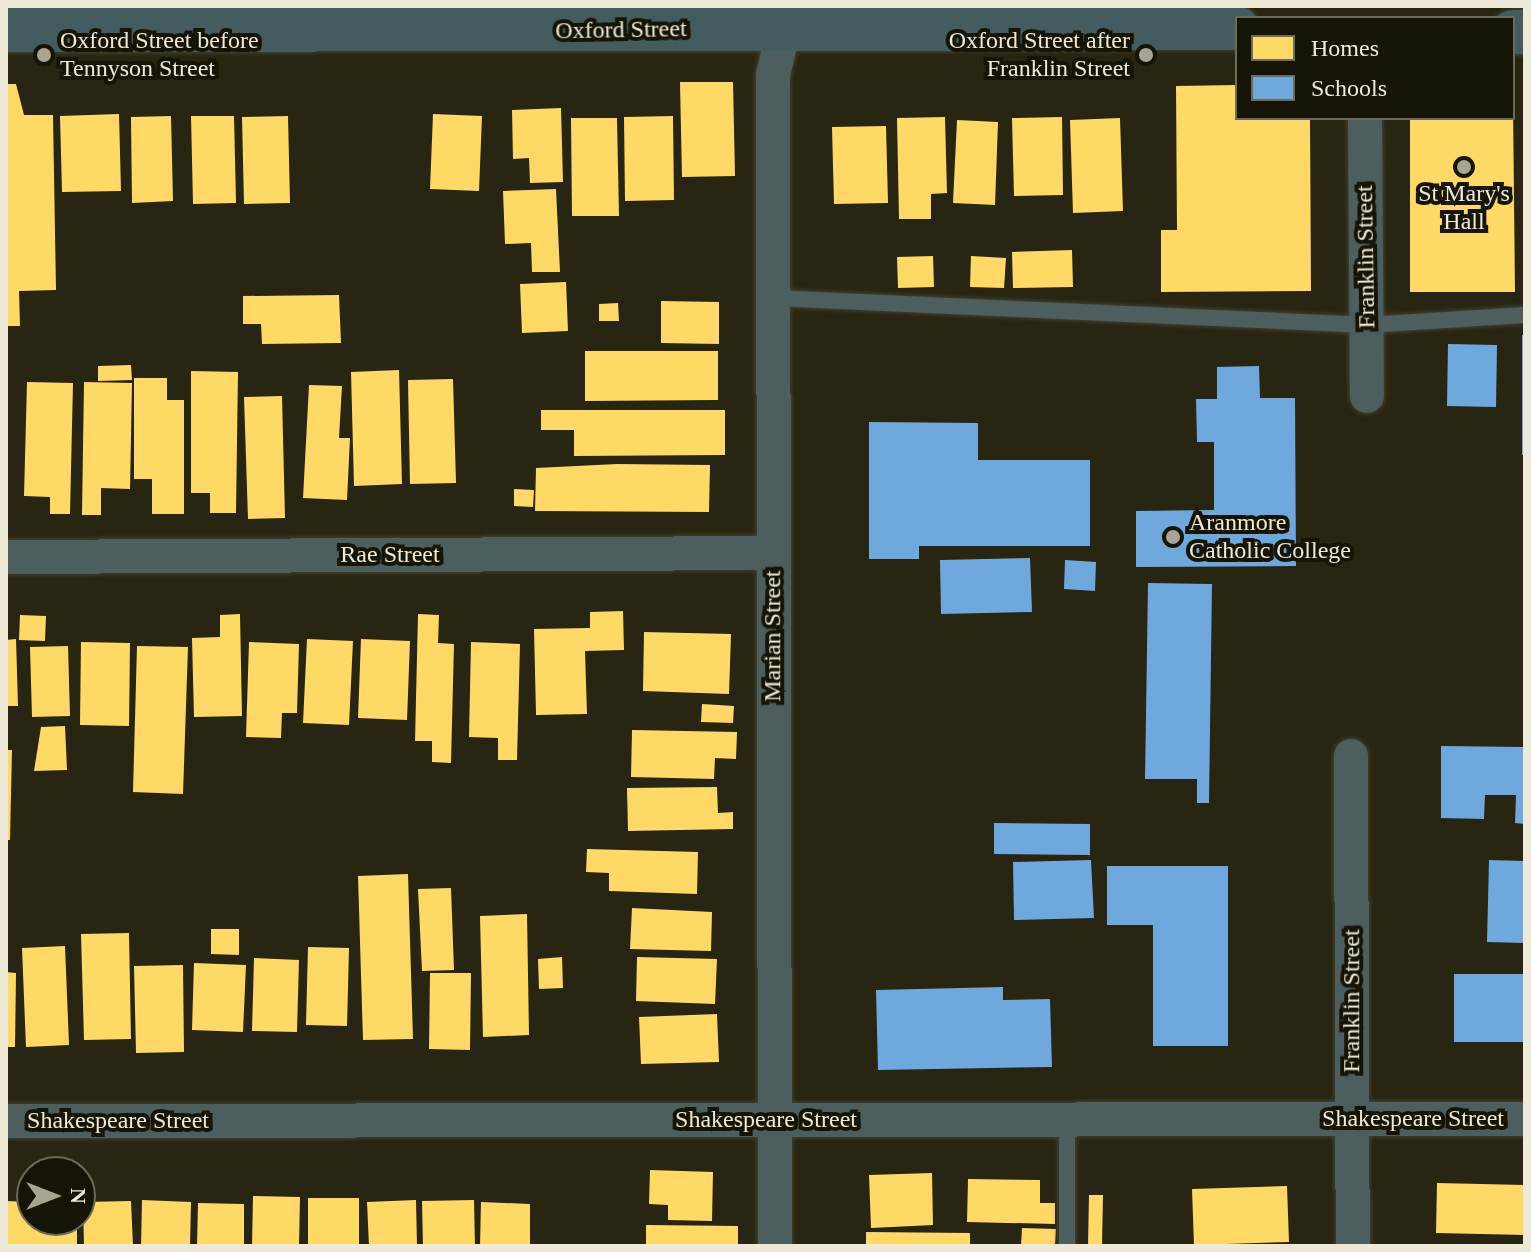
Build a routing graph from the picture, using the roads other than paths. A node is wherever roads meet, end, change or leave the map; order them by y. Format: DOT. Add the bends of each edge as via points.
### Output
graph roads {
  1 [pos="786,17"];
  2 [pos="291,20"];
  3 [pos="1235,28"];
  4 [pos="6,30"];
  5 [pos="1365,120"];
  6 [pos="773,298"];
  7 [pos="1525,315"];
  8 [pos="1367,325"];
  9 [pos="1367,396"];
  10 [pos="773,553"];
  11 [pos="6,557"];
  12 [pos="1351,756"];
  13 [pos="1352,1119"];
  14 [pos="1525,1119"];
  15 [pos="774,1120"];
  16 [pos="1067,1120"];
  17 [pos="6,1121"];
  18 [pos="775,1246"];
  19 [pos="1067,1246"];
  20 [pos="1353,1246"];
  1 -- 2 [label="main road, Oxford Street"];
  1 -- 3 [label="main road, Oxford Street"];
  1 -- 6 [label="street, Marian Street" via="773,75"];
  2 -- 4 [label="main road, Oxford Street"];
  5 -- 8 [label="street, Franklin Street"];
  6 -- 8 [label="lane"];
  6 -- 10 [label="street, Marian Street"];
  7 -- 8 [label="lane"];
  8 -- 9 [label="street, Franklin Street"];
  10 -- 11 [label="street, Rae Street"];
  10 -- 15 [label="street, Marian Street"];
  12 -- 13 [label="street, Franklin Street"];
  13 -- 14 [label="street, Shakespeare Street"];
  13 -- 16 [label="street, Shakespeare Street"];
  13 -- 20 [label="street, Franklin Street"];
  15 -- 16 [label="street, Shakespeare Street"];
  15 -- 17 [label="street, Shakespeare Street"];
  15 -- 18 [label="street, Marian Street"];
  16 -- 19 [label="lane"];
}
